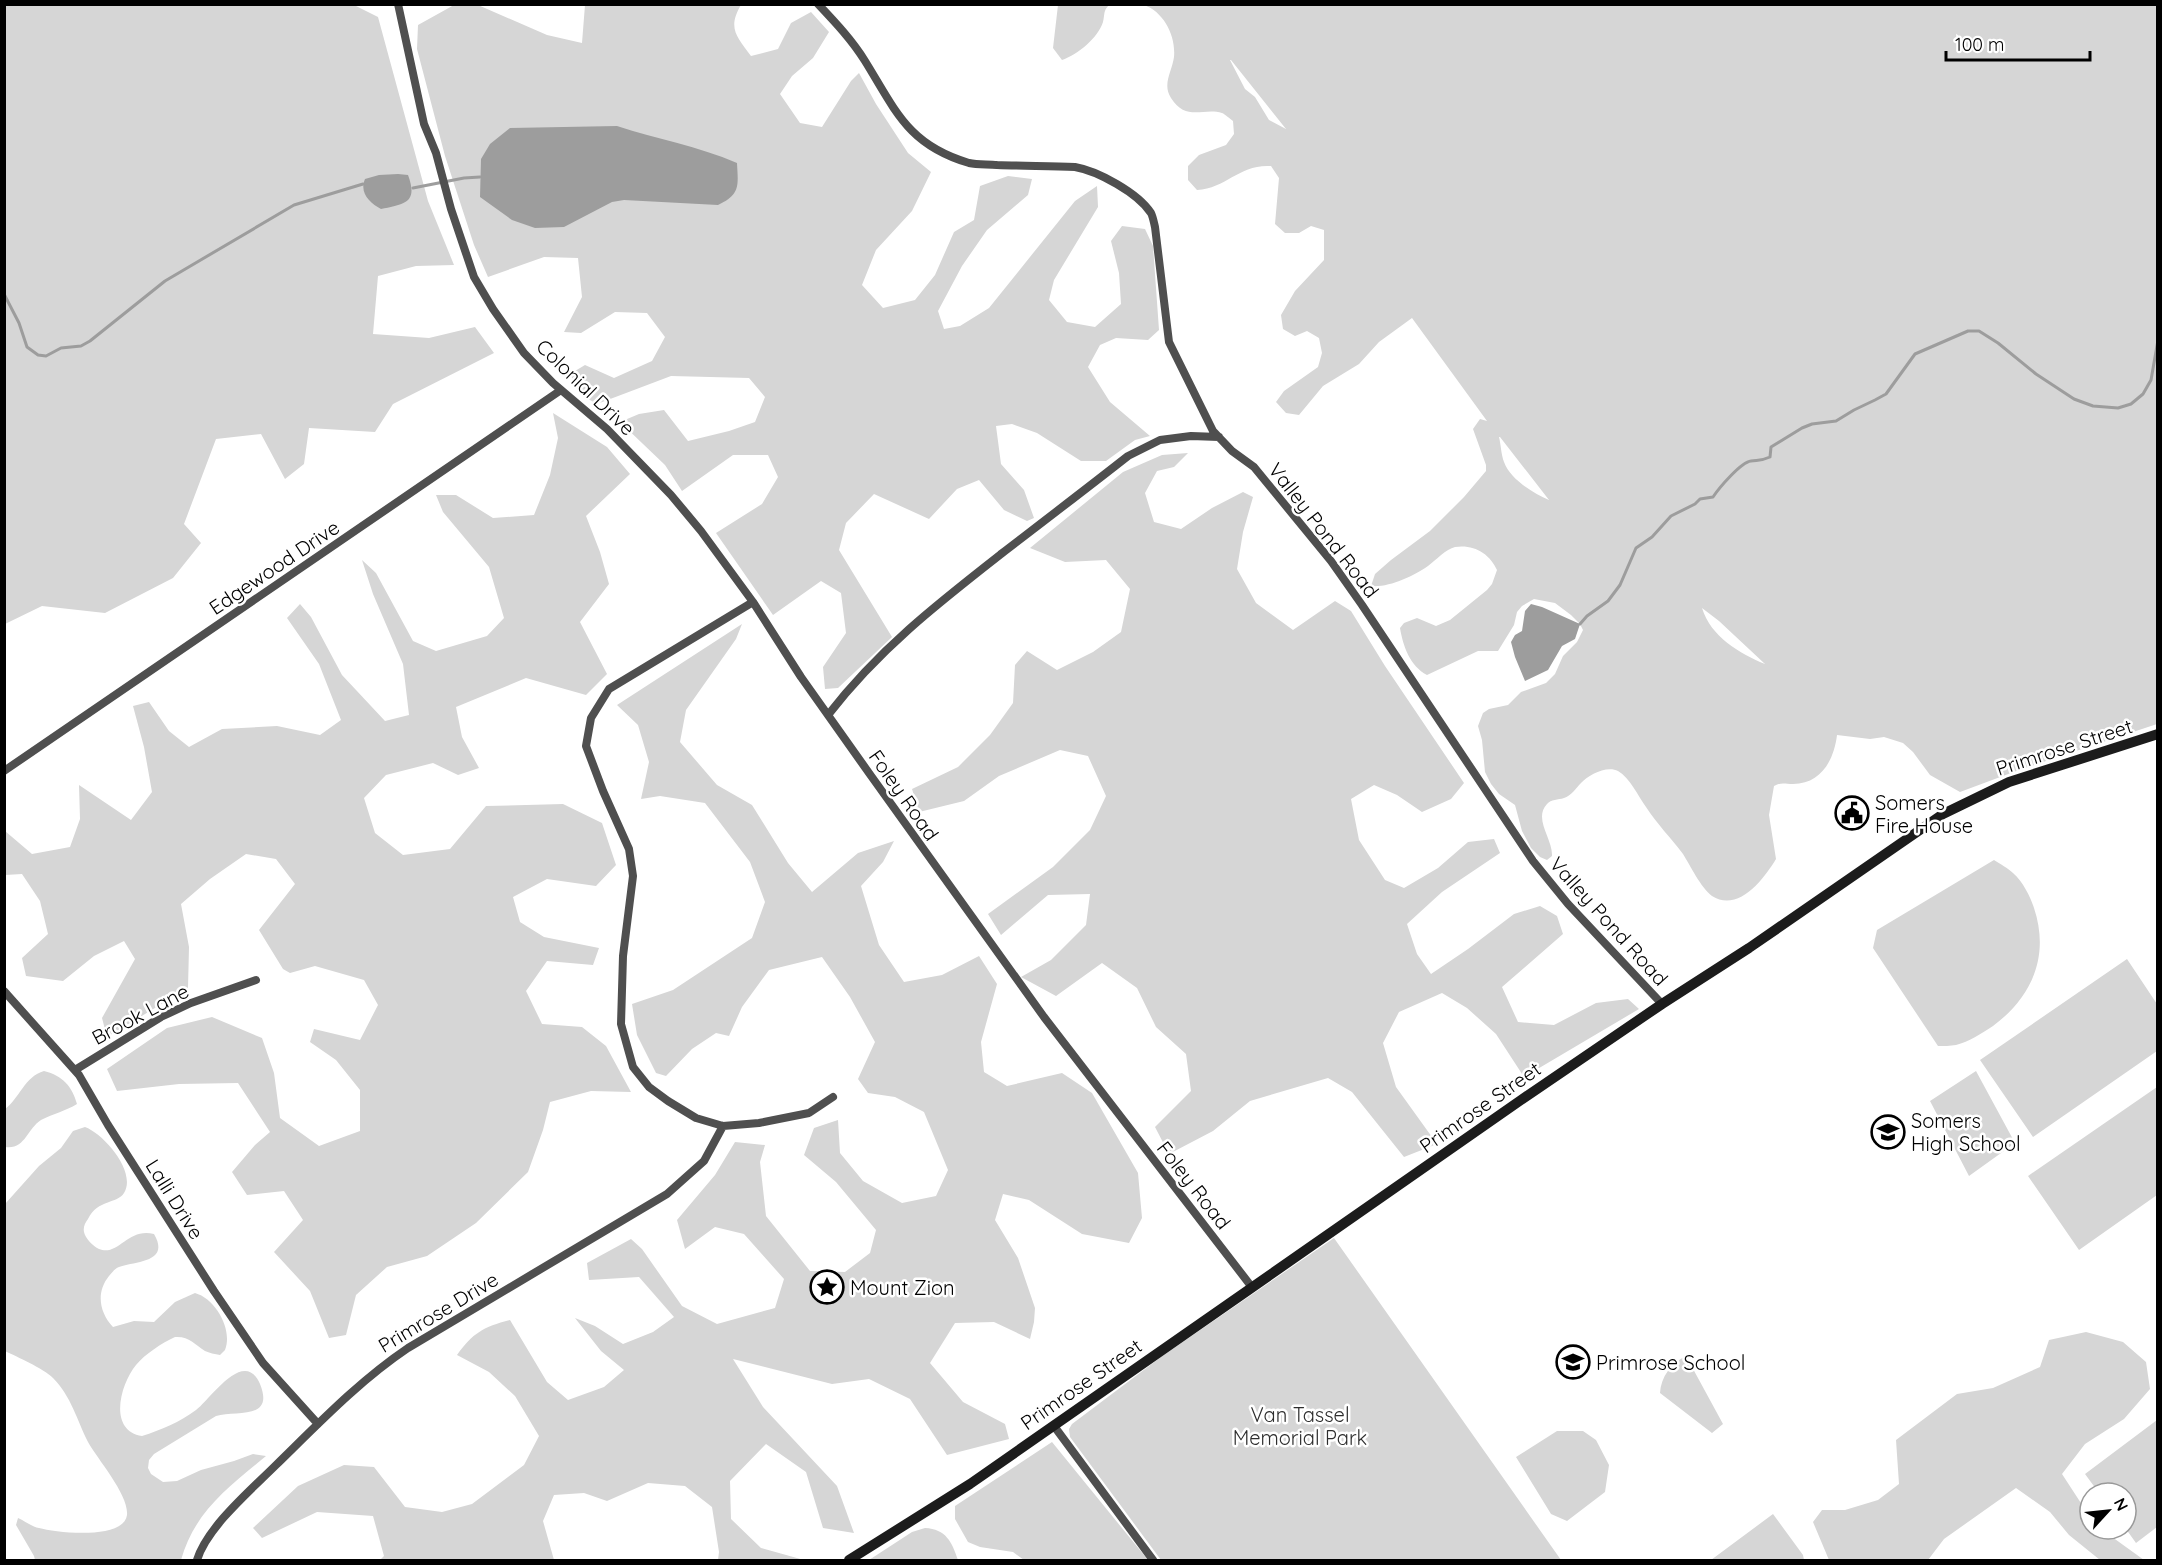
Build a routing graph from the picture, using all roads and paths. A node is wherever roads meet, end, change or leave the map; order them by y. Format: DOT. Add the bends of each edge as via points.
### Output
graph roads {
  1 [pos="398,4"];
  2 [pos="818,4"];
  3 [pos="561,390"];
  4 [pos="1219,437"];
  5 [pos="753,602"];
  6 [pos="828,715"];
  7 [pos="2157,734"];
  8 [pos="4,771"];
  9 [pos="256,980"];
  10 [pos="4,991"];
  11 [pos="1662,1004"];
  12 [pos="75,1070"];
  13 [pos="833,1097"];
  14 [pos="723,1126"];
  15 [pos="1251,1286"];
  16 [pos="318,1424"];
  17 [pos="1054,1426"];
  18 [pos="197,1560"];
  19 [pos="849,1560"];
  20 [pos="1153,1560"];
  1 -- 3 [label="street, Colonial Drive" via="424,124 476,281 524,352"];
  2 -- 4 [label="street, Valley Pond Road" via="864,59 904,124 938,151 971,164 1087,169 1117,184 1151,213 1169,342"];
  3 -- 5 [label="street, Colonial Drive" via="607,429 671,495"];
  3 -- 8 [label="street, Edgewood Drive"];
  4 -- 6 [label="street" via="1160,440 1128,456 905,632 855,681"];
  4 -- 11 [label="street, Valley Pond Road" via="1254,467 1331,561 1533,861"];
  5 -- 6 [label="street, Colonial Drive"];
  5 -- 14 [label="street" via="609,689 591,718 586,746 629,849 633,876 623,956 621,1024 633,1067 649,1087 668,1101 696,1118"];
  6 -- 15 [label="street, Foley Road" via="1044,1017"];
  7 -- 11 [label="main road, Primrose Street" via="2009,782 1943,814"];
  9 -- 12 [label="street, Brook Lane" via="161,1017"];
  10 -- 12 [label="street, Lalli Drive"];
  11 -- 15 [label="main road, Primrose Street"];
  12 -- 16 [label="street, Lalli Drive" via="263,1363"];
  13 -- 14 [label="street" via="809,1113"];
  14 -- 16 [label="street, Primrose Drive" via="704,1161 667,1194 408,1348 379,1368"];
  15 -- 17 [label="main road, Primrose Street"];
  16 -- 18 [label="street, Primrose Drive" via="232,1508 207,1539"];
  17 -- 19 [label="main road, Primrose Street"];
  17 -- 20 [label="street"];
}
